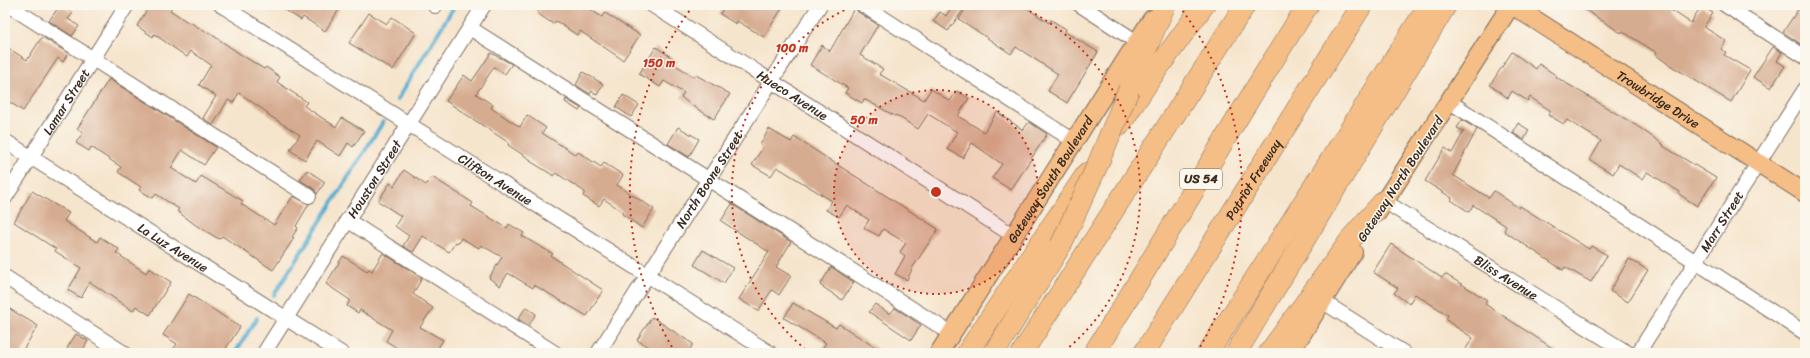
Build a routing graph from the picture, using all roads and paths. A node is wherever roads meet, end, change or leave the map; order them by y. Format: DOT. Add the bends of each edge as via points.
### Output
graph roads {
  1 [pos="8,5"];
  2 [pos="127,5"];
  3 [pos="221,5"];
  4 [pos="484,5"];
  5 [pos="652,5"];
  6 [pos="820,5"];
  7 [pos="863,5"];
  8 [pos="1080,5"];
  9 [pos="1160,5"];
  10 [pos="1165,5"];
  11 [pos="1204,5"];
  12 [pos="1245,5"];
  13 [pos="1308,5"];
  14 [pos="1362,5"];
  15 [pos="1376,5"];
  16 [pos="1429,5"];
  17 [pos="1446,5"];
  18 [pos="1511,5"];
  19 [pos="1725,5"];
  20 [pos="470,28"];
  21 [pos="1137,42"];
  22 [pos="1805,57"];
  23 [pos="92,58"];
  24 [pos="1328,59"];
  25 [pos="771,82"];
  26 [pos="1805,89"];
  27 [pos="1450,102"];
  28 [pos="409,124"];
  29 [pos="5,141"];
  30 [pos="1074,141"];
  31 [pos="31,157"];
  32 [pos="1758,163"];
  33 [pos="709,180"];
  34 [pos="1805,193"];
  35 [pos="309,196"];
  36 [pos="5,198"];
  37 [pos="1384,201"];
  38 [pos="347,220"];
  39 [pos="1014,236"];
  40 [pos="1695,262"];
  41 [pos="647,276"];
  42 [pos="5,277"];
  43 [pos="1322,301"];
  44 [pos="286,318"];
  45 [pos="1805,333"];
  46 [pos="952,334"];
  47 [pos="124,353"];
  48 [pos="264,353"];
  49 [pos="341,353"];
  50 [pos="555,353"];
  51 [pos="598,353"];
  52 [pos="770,353"];
  53 [pos="939,353"];
  54 [pos="967,353"];
  55 [pos="994,353"];
  56 [pos="1022,353"];
  57 [pos="1094,353"];
  58 [pos="1144,353"];
  59 [pos="1208,353"];
  60 [pos="1236,353"];
  61 [pos="1269,353"];
  62 [pos="1290,353"];
  63 [pos="1404,353"];
  64 [pos="1628,353"];
  65 [pos="1638,353"];
  1 -- 23 [label="street"];
  2 -- 23 [label="street, Lamar Street"];
  3 -- 28 [label="street, Clifton Avenue"];
  4 -- 20 [label="street, Houston Street"];
  5 -- 25 [label="street, Hueco Avenue"];
  6 -- 25 [label="street, North Boone Street"];
  7 -- 30 [label="street"];
  8 -- 21 [label="street"];
  9 -- 21 [label="main road, Gateway South Boulevard"];
  10 -- 55 [label="highway, bridge" via="1061,245"];
  11 -- 54 [label="highway"];
  12 -- 56 [label="highway"];
  13 -- 57 [label="highway, US 54"];
  14 -- 24 [label="highway, Patriot Freeway"];
  15 -- 24 [label="highway" via="1356,36"];
  16 -- 59 [label="highway"];
  17 -- 60 [label="highway"];
  18 -- 27 [label="main road, Gateway North Boulevard"];
  18 -- 32 [label="main road, Trowbridge Drive"];
  19 -- 22 [label="street"];
  20 -- 28 [label="street, Houston Street"];
  20 -- 33 [label="street"];
  21 -- 30 [label="main road, Gateway South Boulevard"];
  23 -- 31 [label="street, Lamar Street"];
  23 -- 35 [label="street"];
  24 -- 58 [label="highway, Patriot Freeway"];
  25 -- 33 [label="street, North Boone Street"];
  25 -- 39 [label="street, Hueco Avenue"];
  26 -- 32 [label="street, Marr Street"];
  27 -- 37 [label="main road, Gateway North Boulevard"];
  27 -- 40 [label="street"];
  28 -- 38 [label="street, Houston Street"];
  28 -- 41 [label="street, Clifton Avenue"];
  29 -- 31 [label="street, La Luz Avenue"];
  30 -- 39 [label="main road, Gateway South Boulevard"];
  31 -- 36 [label="street, Lamar Street"];
  31 -- 44 [label="street, La Luz Avenue"];
  32 -- 34 [label="main road, Trowbridge Drive"];
  32 -- 40 [label="street, Marr Street"];
  33 -- 41 [label="street, North Boone Street"];
  33 -- 46 [label="street"];
  37 -- 43 [label="main road, Gateway North Boulevard"];
  37 -- 61 [label="highway" via="1354,235"];
  37 -- 64 [label="street, Bliss Avenue"];
  38 -- 44 [label="street, Houston Street"];
  38 -- 50 [label="street"];
  39 -- 46 [label="main road, Gateway South Boulevard"];
  40 -- 45 [label="street"];
  40 -- 65 [label="street, Marr Street"];
  41 -- 51 [label="street, North Boone Street"];
  41 -- 52 [label="street, Clifton Avenue"];
  42 -- 47 [label="street"];
  43 -- 62 [label="main road, Gateway North Boulevard"];
  43 -- 63 [label="street"];
  44 -- 48 [label="street, Houston Street"];
  44 -- 49 [label="street, La Luz Avenue"];
  46 -- 53 [label="main road, Gateway South Boulevard"];
}
